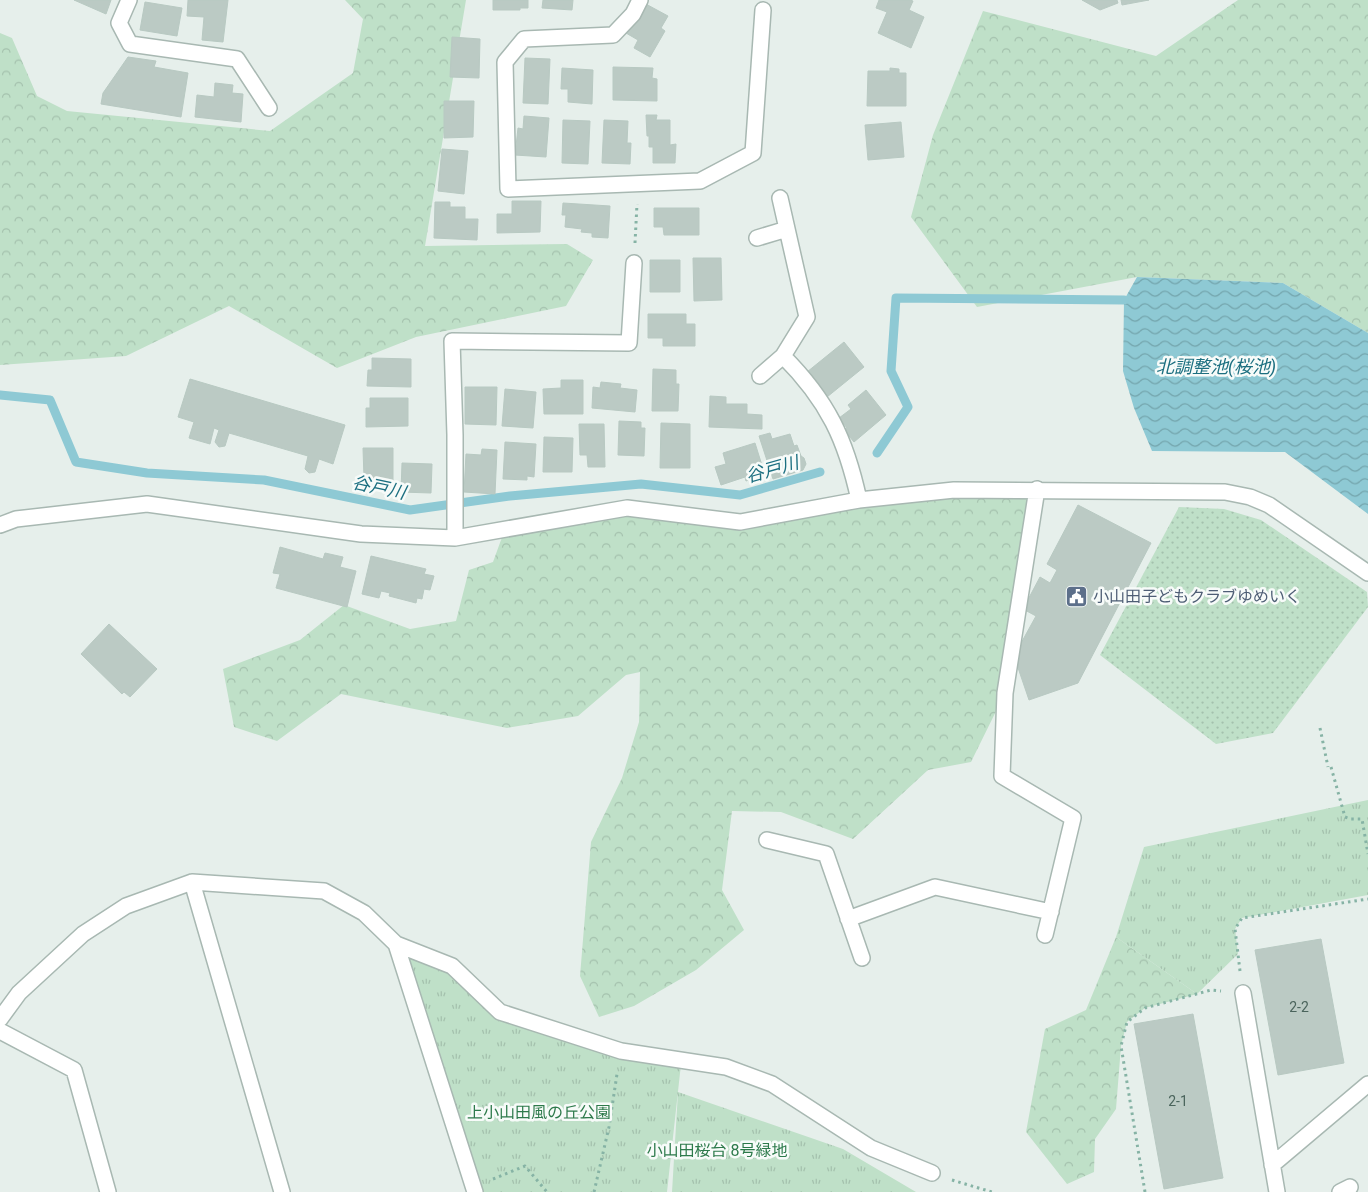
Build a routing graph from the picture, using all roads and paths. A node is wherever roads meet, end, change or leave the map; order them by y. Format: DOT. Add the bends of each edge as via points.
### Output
graph roads {
  1 [pos="129,0"];
  2 [pos="640,0"];
  3 [pos="763,10"];
  4 [pos="269,108"];
  5 [pos="638,184"];
  6 [pos="780,198"];
  7 [pos="787,229"];
  8 [pos="757,238"];
  9 [pos="634,263"];
  10 [pos="783,356"];
  11 [pos="760,376"];
  12 [pos="1037,490"];
  13 [pos="859,500"];
  14 [pos="0,525"];
  15 [pos="455,531"];
  16 [pos="1368,573"];
  17 [pos="1320,728"];
  18 [pos="767,840"];
  19 [pos="1368,854"];
  20 [pos="192,882"];
  21 [pos="1368,899"];
  22 [pos="1051,912"];
  23 [pos="848,919"];
  24 [pos="1045,935"];
  25 [pos="396,944"];
  26 [pos="862,958"];
  27 [pos="1243,993"];
  28 [pos="0,1019"];
  29 [pos="0,1031"];
  30 [pos="621,1051"];
  31 [pos="1368,1084"];
  32 [pos="1272,1165"];
  33 [pos="932,1174"];
  34 [pos="474,1189"];
  35 [pos="108,1192"];
  36 [pos="282,1192"];
  37 [pos="547,1192"];
  38 [pos="594,1192"];
  39 [pos="992,1192"];
  40 [pos="1145,1192"];
  41 [pos="1277,1192"];
  1 -- 4 [label="street" via="119,23 130,44 237,59"];
  2 -- 5 [label="street" via="633,14 613,35 524,39 505,62 508,189"];
  3 -- 5 [label="street" via="753,153 700,181"];
  5 -- 9 [label="path"];
  6 -- 7 [label="street"];
  7 -- 8 [label="street"];
  7 -- 10 [label="street" via="807,318"];
  9 -- 15 [label="street" via="629,342 452,341"];
  10 -- 11 [label="street"];
  10 -- 13 [label="street" via="801,374 831,415 851,462"];
  12 -- 13 [label="street" via="954,490"];
  12 -- 16 [label="street" via="1225,492 1250,497 1269,506"];
  12 -- 22 [label="street" via="1005,693 1002,776 1074,818"];
  13 -- 15 [label="street" via="740,522 627,508"];
  14 -- 15 [label="street" via="16,519 147,504 361,534"];
  17 -- 19 [label="path" via="1342,812 1351,819 1362,819"];
  18 -- 23 [label="street" via="826,854"];
  20 -- 25 [label="street" via="324,891 364,913"];
  20 -- 28 [label="street" via="126,906 83,934 19,993"];
  20 -- 36 [label="street"];
  21 -- 27 [label="path" via="1242,918 1235,929"];
  22 -- 23 [label="street" via="935,887"];
  22 -- 24 [label="street"];
  23 -- 26 [label="street"];
  25 -- 30 [label="street" via="452,966 500,1012"];
  25 -- 34 [label="street"];
  27 -- 32 [label="street"];
  27 -- 40 [label="path" via="1211,990 1170,1000 1145,1008 1127,1022 1121,1046"];
  29 -- 35 [label="street" via="74,1070"];
  30 -- 33 [label="street" via="726,1067 772,1084 871,1148"];
  30 -- 38 [label="path" via="610,1127"];
  31 -- 32 [label="street"];
  32 -- 41 [label="street"];
  33 -- 39 [label="path"];
  34 -- 37 [label="path" via="525,1166"];
}
